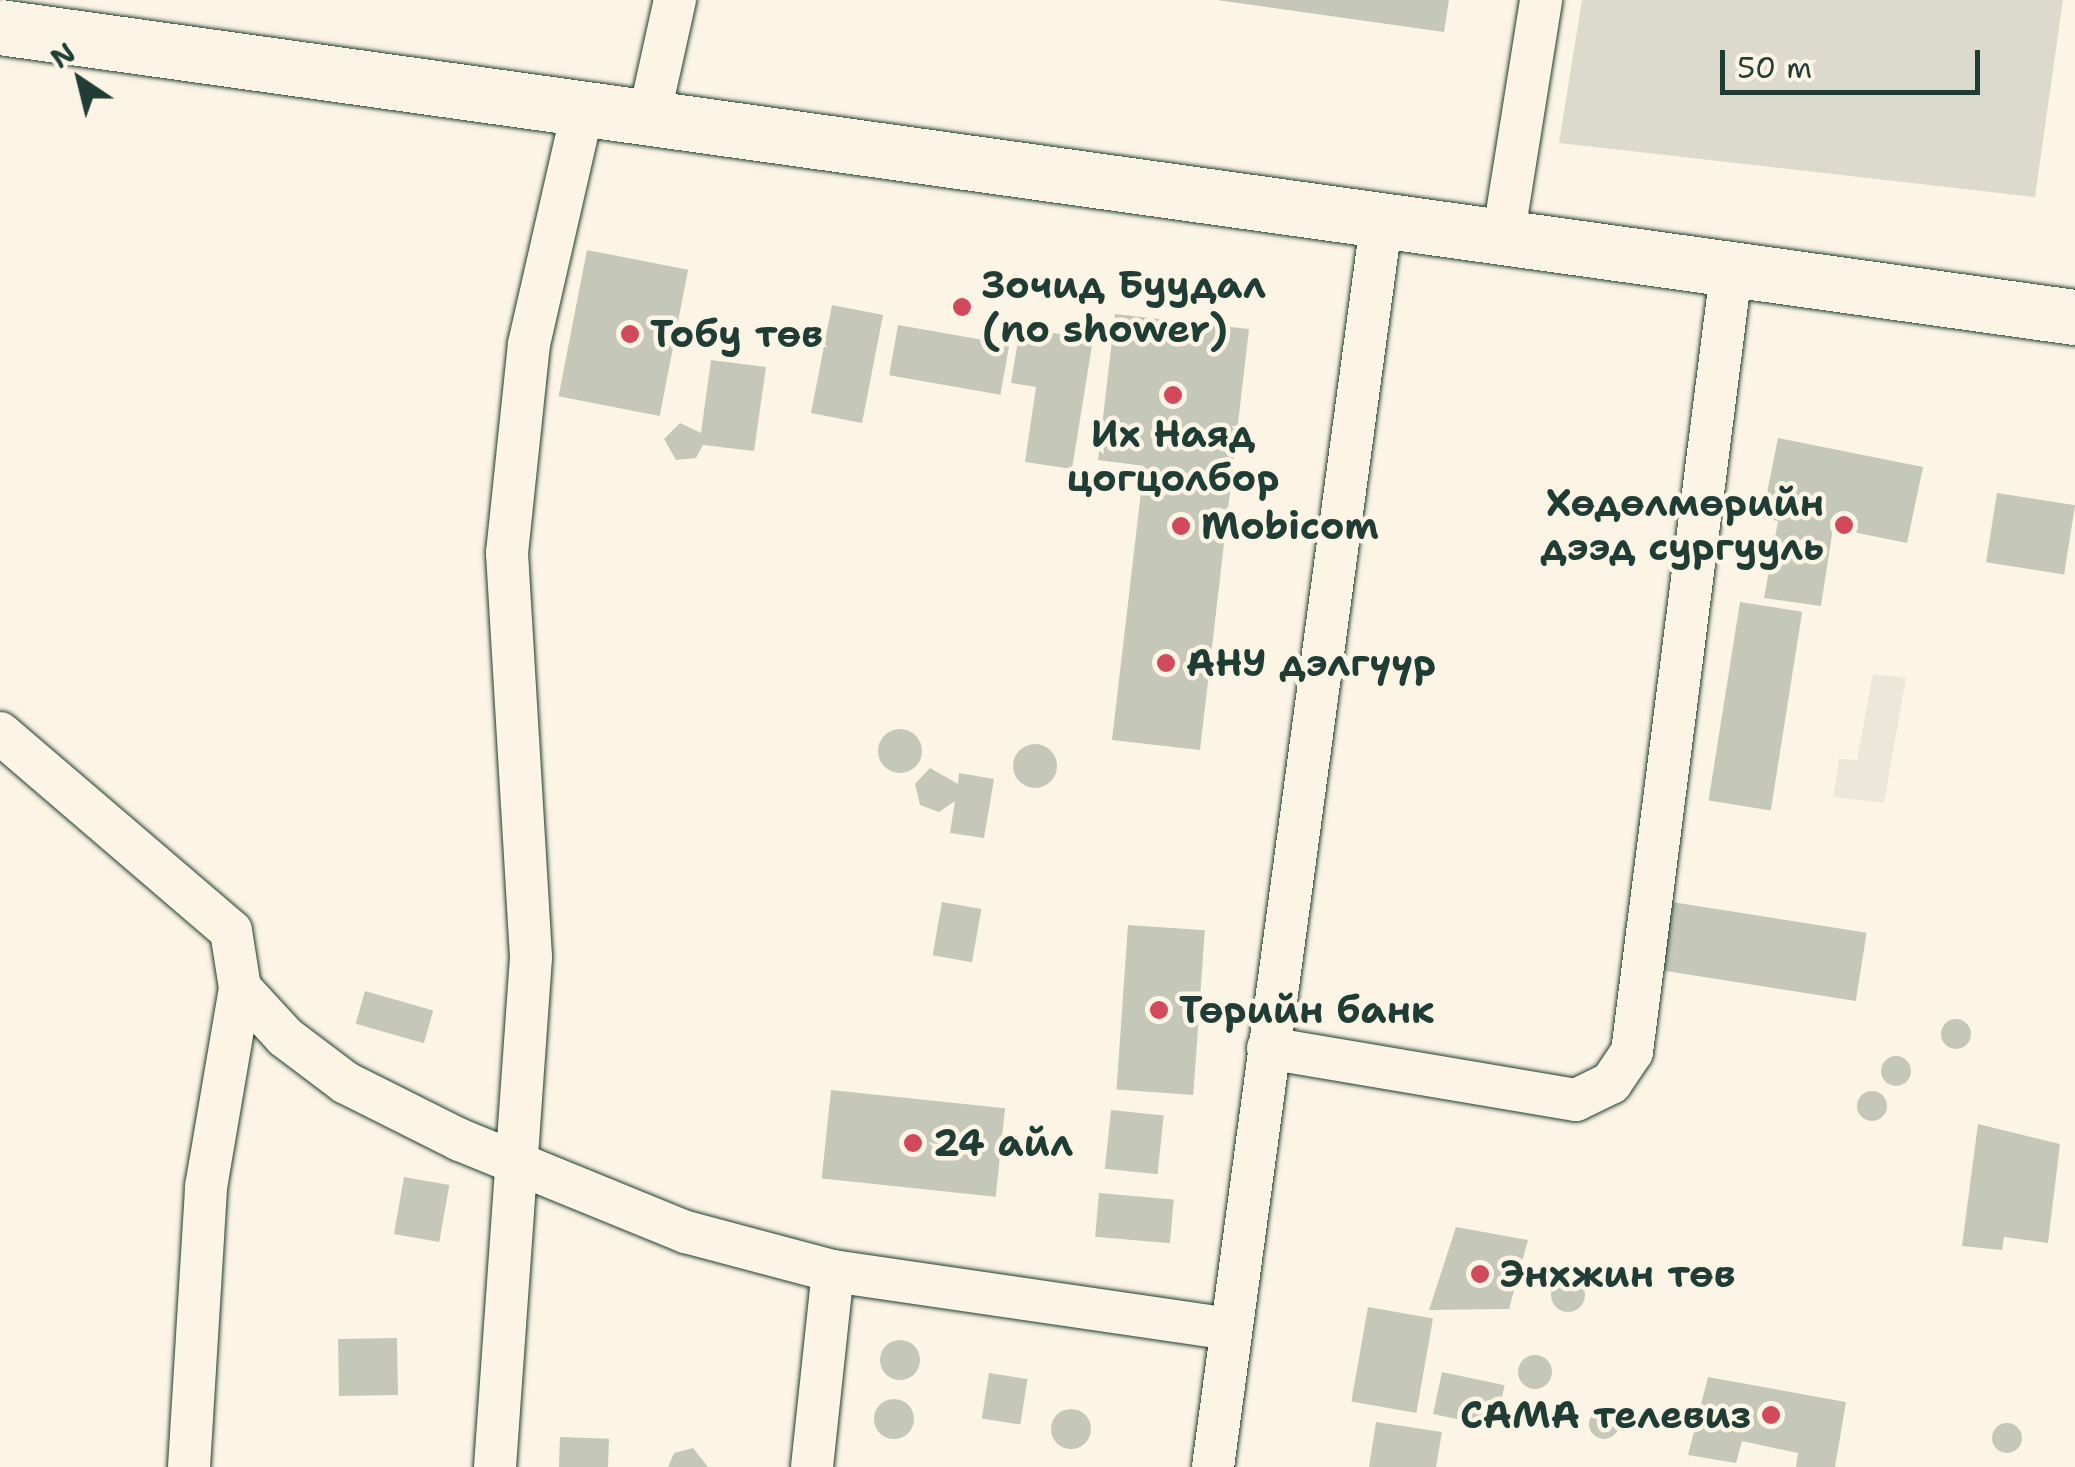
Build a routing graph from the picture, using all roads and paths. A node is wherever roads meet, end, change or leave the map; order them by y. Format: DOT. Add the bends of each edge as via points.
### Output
graph roads {
  1 [pos="675,0"];
  2 [pos="1541,0"];
  3 [pos="0,27"];
  4 [pos="583,108"];
  5 [pos="649,117"];
  6 [pos="1381,224"];
  7 [pos="1503,238"];
  8 [pos="1731,273"];
  9 [pos="2075,316"];
  10 [pos="0,733"];
  11 [pos="240,988"];
  12 [pos="1268,1048"];
  13 [pos="518,1166"];
  14 [pos="832,1271"];
  15 [pos="1230,1328"];
  16 [pos="189,1467"];
  17 [pos="494,1467"];
  18 [pos="812,1467"];
  19 [pos="1213,1467"];
  1 -- 5 [label="street"];
  2 -- 7 [label="street"];
  3 -- 4 [label="highway"];
  4 -- 5 [label="highway"];
  4 -- 13 [label="street" via="530,344 507,553 530,958"];
  5 -- 6 [label="highway"];
  6 -- 7 [label="highway"];
  6 -- 12 [label="street"];
  7 -- 8 [label="highway"];
  8 -- 9 [label="highway"];
  8 -- 12 [label="street" via="1632,1052 1611,1083 1576,1100"];
  10 -- 11 [label="street" via="230,931"];
  11 -- 13 [label="street" via="346,1083"];
  11 -- 16 [label="street" via="206,1187"];
  12 -- 15 [label="street"];
  13 -- 14 [label="street" via="686,1232"];
  13 -- 17 [label="street"];
  14 -- 15 [label="street"];
  14 -- 18 [label="street"];
  15 -- 19 [label="street"];
}
